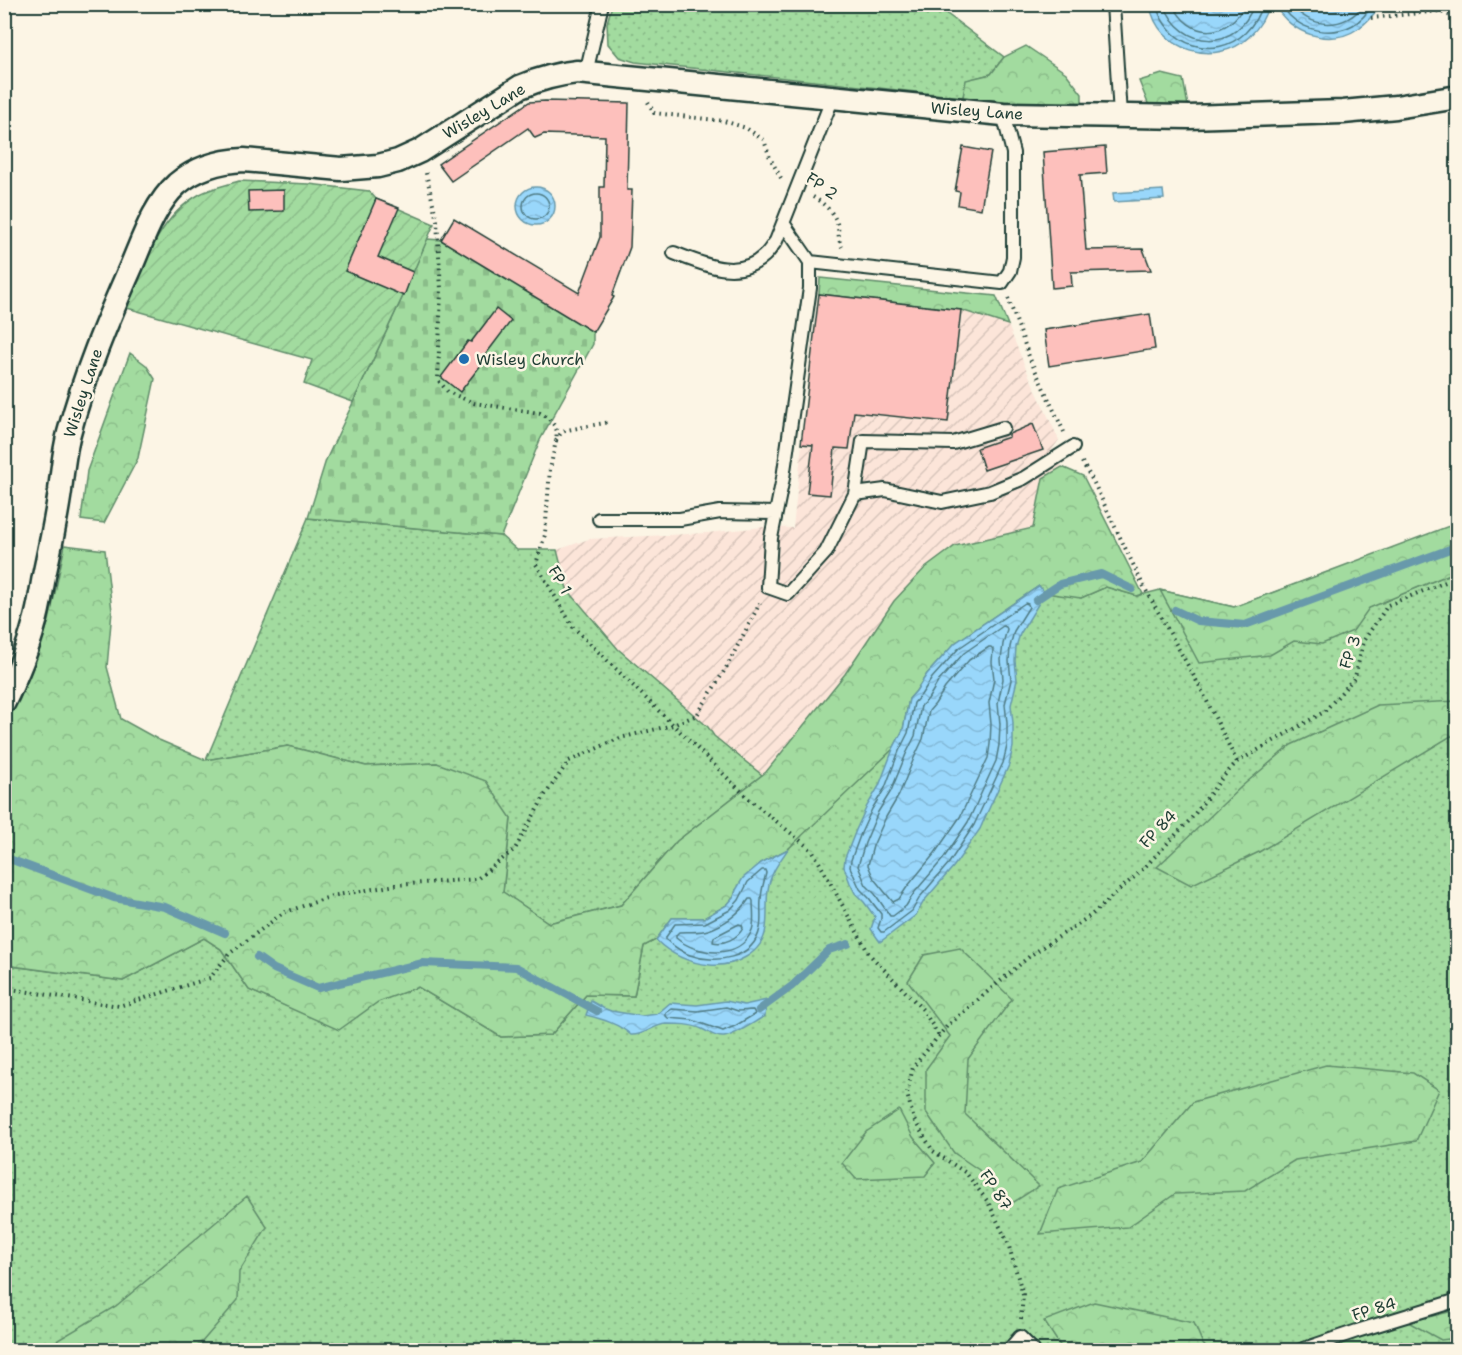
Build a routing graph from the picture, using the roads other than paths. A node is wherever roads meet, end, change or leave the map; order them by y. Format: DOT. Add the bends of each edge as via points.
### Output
graph roads {
  1 [pos="602,4"];
  2 [pos="1113,4"];
  3 [pos="586,73"];
  4 [pos="833,97"];
  5 [pos="1458,97"];
  6 [pos="1003,114"];
  7 [pos="1120,115"];
  8 [pos="783,223"];
  9 [pos="674,253"];
  10 [pos="810,262"];
  11 [pos="1003,428"];
  12 [pos="1073,447"];
  13 [pos="855,494"];
  14 [pos="776,513"];
  15 [pos="599,519"];
  16 [pos="4,702"];
  17 [pos="1458,1300"];
  18 [pos="1009,1350"];
  19 [pos="1033,1350"];
  20 [pos="1301,1350"];
  1 -- 3 [label="lane"];
  2 -- 7 [label="lane"];
  3 -- 4 [label="street, Wisley Lane"];
  3 -- 16 [label="street, Wisley Lane" via="558,74 520,87 398,161 341,169 229,161 201,168 166,196 115,304 69,433 34,625"];
  4 -- 6 [label="street, Wisley Lane"];
  4 -- 8 [label="lane"];
  5 -- 7 [label="street, Wisley Lane" via="1343,112"];
  6 -- 7 [label="street, Wisley Lane"];
  6 -- 10 [label="lane" via="1013,153 1013,257 1002,283"];
  8 -- 9 [label="lane" via="765,256 750,266 710,267"];
  8 -- 10 [label="lane"];
  10 -- 14 [label="lane" via="810,288"];
  11 -- 13 [label="lane" via="953,443 863,441"];
  12 -- 13 [label="lane" via="1024,478 990,492 942,502 885,490"];
  13 -- 14 [label="lane" via="826,552 788,594 768,586"];
  14 -- 15 [label="lane"];
  17 -- 20 [label="lane, FP 84"];
  18 -- 19 [label="lane" via="1020,1337"];
}
